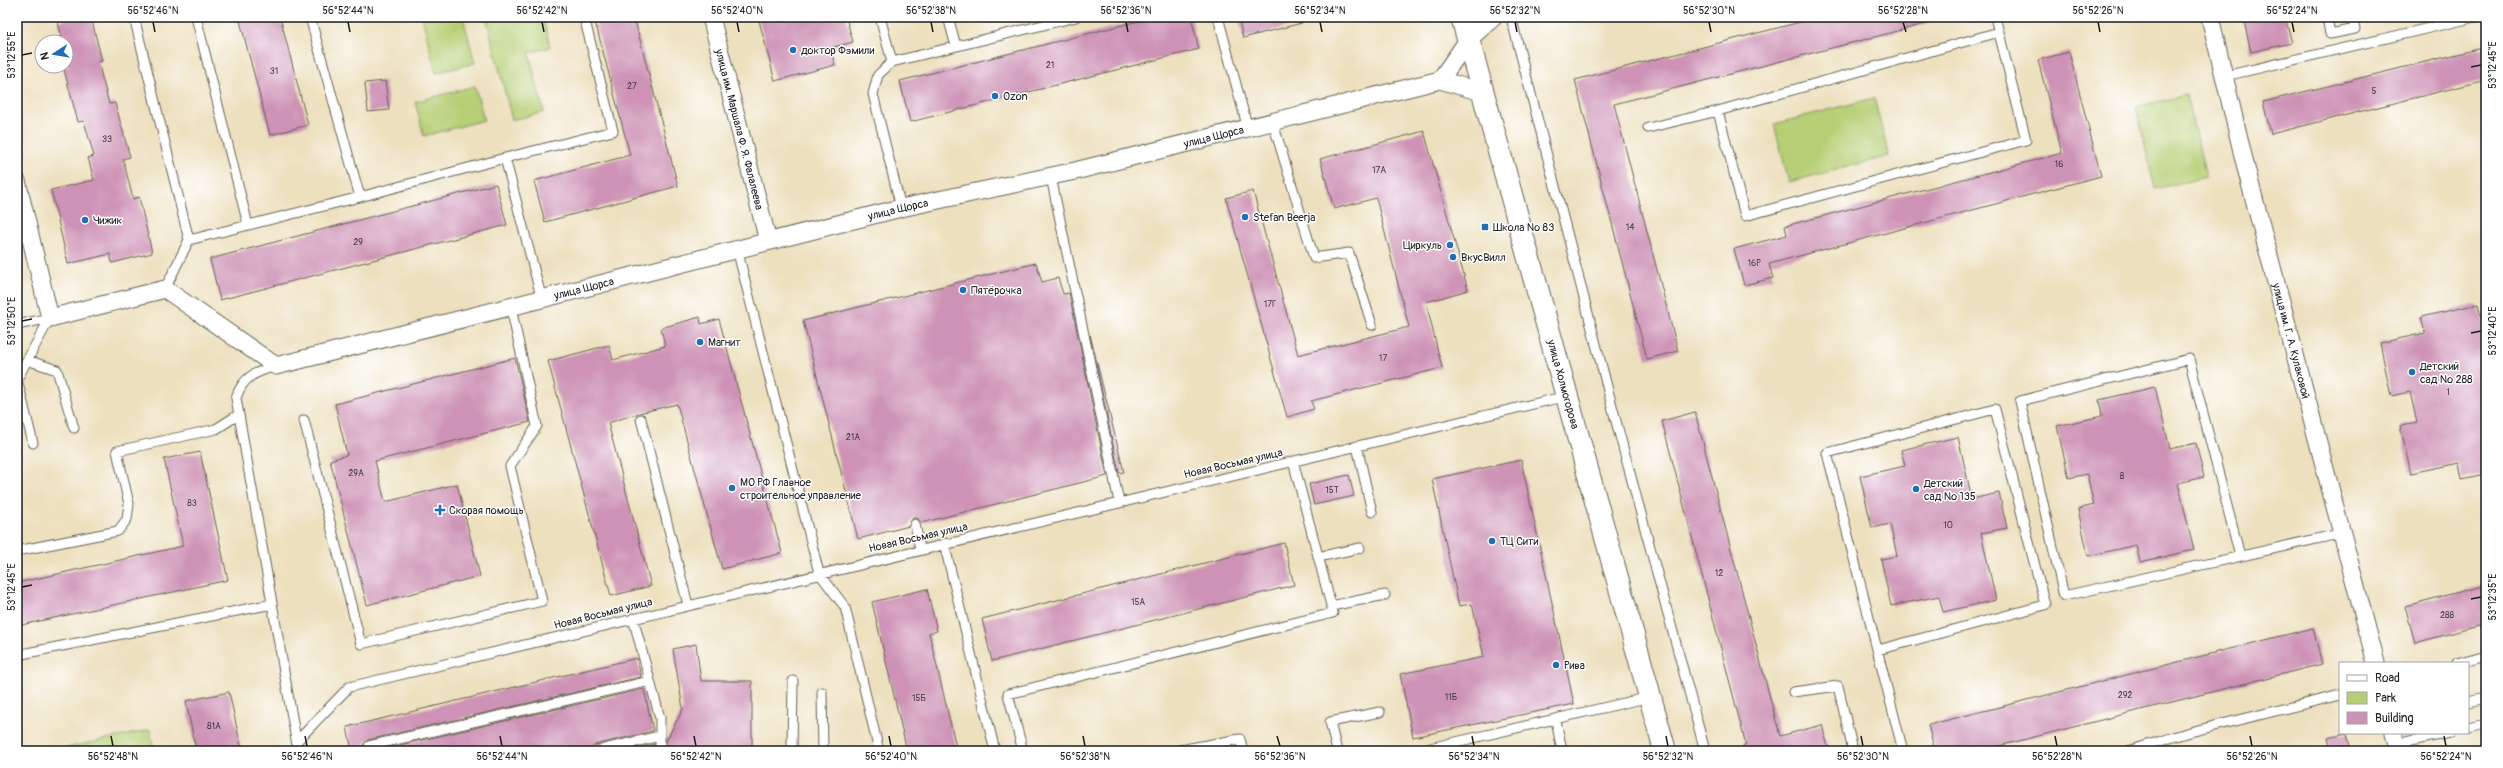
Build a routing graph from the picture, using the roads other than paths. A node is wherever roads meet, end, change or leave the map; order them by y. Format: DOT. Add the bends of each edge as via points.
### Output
graph roads {
  1 [pos="136,17"];
  2 [pos="196,17"];
  3 [pos="310,17"];
  4 [pos="584,17"];
  5 [pos="710,17"];
  6 [pos="880,17"];
  7 [pos="948,17"];
  8 [pos="1076,17"];
  9 [pos="1218,17"];
  10 [pos="1462,17"];
  11 [pos="1494,17"];
  12 [pos="1511,17"];
  13 [pos="1995,17"];
  14 [pos="2210,17"];
  15 [pos="2327,17"];
  16 [pos="2352,17"];
  17 [pos="2476,17"];
  18 [pos="1999,32"];
  19 [pos="1468,40"];
  20 [pos="956,46"];
  21 [pos="892,62"];
  22 [pos="2225,76"];
  23 [pos="1440,80"];
  24 [pos="1481,92"];
  25 [pos="1718,111"];
  26 [pos="1273,123"];
  27 [pos="1648,128"];
  28 [pos="1248,129"];
  29 [pos="505,158"];
  30 [pos="1051,177"];
  31 [pos="17,181"];
  32 [pos="360,198"];
  33 [pos="901,208"];
  34 [pos="248,225"];
  35 [pos="189,240"];
  36 [pos="768,241"];
  37 [pos="737,249"];
  38 [pos="166,289"];
  39 [pos="542,300"];
  40 [pos="511,308"];
  41 [pos="50,318"];
  42 [pos="1372,325"];
  43 [pos="17,326"];
  44 [pos="27,360"];
  45 [pos="276,366"];
  46 [pos="1567,396"];
  47 [pos="238,415"];
  48 [pos="641,419"];
  49 [pos="304,420"];
  50 [pos="74,428"];
  51 [pos="33,443"];
  52 [pos="1357,446"];
  53 [pos="1293,461"];
  54 [pos="1119,502"];
  55 [pos="1372,512"];
  56 [pos="915,524"];
  57 [pos="2343,533"];
  58 [pos="944,544"];
  59 [pos="1360,548"];
  60 [pos="920,549"];
  61 [pos="17,551"];
  62 [pos="2240,556"];
  63 [pos="1318,557"];
  64 [pos="819,573"];
  65 [pos="1385,595"];
  66 [pos="272,604"];
  67 [pos="688,605"];
  68 [pos="1331,606"];
  69 [pos="633,618"];
  70 [pos="1878,650"];
  71 [pos="17,655"];
  72 [pos="2486,655"];
  73 [pos="2376,662"];
  74 [pos="2461,662"];
  75 [pos="650,681"];
  76 [pos="793,681"];
  77 [pos="822,692"];
  78 [pos="1793,692"];
  79 [pos="2339,695"];
  80 [pos="1650,697"];
  81 [pos="2486,698"];
  82 [pos="2469,702"];
  83 [pos="1380,712"];
  84 [pos="1556,720"];
  85 [pos="2486,724"];
  86 [pos="2469,728"];
  87 [pos="2444,734"];
  88 [pos="660,736"];
  89 [pos="297,741"];
  90 [pos="2396,743"];
  91 [pos="369,746"];
  92 [pos="1452,747"];
  93 [pos="298,751"];
  94 [pos="596,751"];
  95 [pos="660,751"];
  96 [pos="792,751"];
  97 [pos="823,751"];
  98 [pos="878,751"];
  99 [pos="995,751"];
  100 [pos="1023,751"];
  101 [pos="1174,751"];
  102 [pos="1243,751"];
  103 [pos="1337,751"];
  104 [pos="1417,751"];
  105 [pos="1562,751"];
  106 [pos="1665,751"];
  107 [pos="1705,751"];
  108 [pos="1853,751"];
  109 [pos="1903,751"];
  110 [pos="2128,751"];
  1 -- 35 [label="lane" via="134,18"];
  2 -- 34 [label="lane"];
  3 -- 32 [label="lane"];
  4 -- 29 [label="lane" via="614,131"];
  5 -- 36 [label="street, улица им. Маршала Ф. Я. Фалалеева"];
  6 -- 21 [label="lane"];
  7 -- 20 [label="lane"];
  8 -- 20 [label="lane"];
  9 -- 28 [label="lane"];
  10 -- 19 [label="main road, улица Холмогорова"];
  11 -- 19 [label="street"];
  12 -- 107 [label="lane" via="1616,425"];
  13 -- 18 [label="lane"];
  14 -- 22 [label="street, улица им. Г. А. Кулаковой"];
  15 -- 16 [label="lane" via="2330,34 2355,28"];
  17 -- 22 [label="lane"];
  18 -- 25 [label="lane"];
  18 -- 25 [label="lane" via="2026,140 1745,216"];
  19 -- 23 [label="street"];
  19 -- 24 [label="main road, улица Холмогорова"];
  20 -- 21 [label="lane"];
  21 -- 33 [label="lane" via="878,75 873,94"];
  22 -- 57 [label="street, улица им. Г. А. Кулаковой" via="2243,156"];
  23 -- 24 [label="street"];
  23 -- 26 [label="street, улица Щорса"];
  24 -- 46 [label="main road, улица Холмогорова"];
  25 -- 27 [label="lane"];
  26 -- 28 [label="street, улица Щорса"];
  26 -- 42 [label="lane" via="1314,258 1348,253"];
  28 -- 30 [label="street, улица Щорса"];
  29 -- 32 [label="lane"];
  29 -- 39 [label="lane"];
  30 -- 33 [label="street, улица Щорса"];
  30 -- 54 [label="lane"];
  31 -- 41 [label="street"];
  32 -- 34 [label="lane"];
  33 -- 36 [label="street, улица Щорса"];
  34 -- 35 [label="lane"];
  35 -- 38 [label="lane"];
  36 -- 37 [label="street, улица Щорса"];
  37 -- 39 [label="street, улица Щорса"];
  37 -- 64 [label="lane"];
  38 -- 41 [label="street"];
  38 -- 45 [label="street"];
  39 -- 40 [label="street, улица Щорса"];
  40 -- 45 [label="street, улица Щорса"];
  40 -- 49 [label="lane" via="537,426 510,466 542,601 361,644"];
  41 -- 43 [label="lane"];
  41 -- 44 [label="lane"];
  44 -- 50 [label="lane" via="57,370"];
  44 -- 51 [label="lane" via="17,379"];
  45 -- 47 [label="lane" via="253,373 244,380 236,398"];
  46 -- 52 [label="lane, Новая Восьмая улица"];
  46 -- 80 [label="main road, улица Холмогорова"];
  47 -- 61 [label="lane" via="216,429 117,451 129,504 127,520 118,531"];
  47 -- 66 [label="lane"];
  48 -- 67 [label="lane"];
  52 -- 53 [label="lane, Новая Восьмая улица"];
  52 -- 55 [label="lane"];
  53 -- 54 [label="lane, Новая Восьмая улица"];
  53 -- 63 [label="lane"];
  54 -- 58 [label="lane, Новая Восьмая улица"];
  56 -- 60 [label="lane"];
  57 -- 62 [label="lane"];
  57 -- 73 [label="street, улица им. Г. А. Кулаковой"];
  58 -- 60 [label="lane, Новая Восьмая улица"];
  58 -- 99 [label="lane"];
  59 -- 63 [label="lane"];
  60 -- 64 [label="lane, Новая Восьмая улица"];
  62 -- 62 [label="lane" via="2064,596 2020,402 2189,359"];
  63 -- 68 [label="lane"];
  64 -- 67 [label="lane, Новая Восьмая улица"];
  64 -- 98 [label="lane" via="845,607"];
  65 -- 68 [label="lane"];
  66 -- 71 [label="lane"];
  66 -- 89 [label="lane"];
  67 -- 69 [label="lane, Новая Восьмая улица"];
  68 -- 100 [label="lane" via="1333,613 1008,694"];
  69 -- 75 [label="lane"];
  69 -- 89 [label="lane, Новая Восьмая улица" via="348,687"];
  70 -- 70 [label="lane" via="1827,453 1995,409 2045,605"];
  70 -- 109 [label="lane"];
  72 -- 74 [label="lane"];
  75 -- 88 [label="lane" via="660,718"];
  75 -- 91 [label="lane"];
  76 -- 96 [label="lane"];
  77 -- 97 [label="lane"];
  78 -- 108 [label="lane" via="1838,686"];
  79 -- 110 [label="lane" via="2190,732"];
  80 -- 84 [label="lane"];
  80 -- 106 [label="main road, улица Холмогорова"];
  81 -- 82 [label="lane"];
  83 -- 103 [label="lane" via="1330,722"];
  84 -- 92 [label="lane"];
  84 -- 105 [label="lane"];
  85 -- 86 [label="lane"];
  87 -- 90 [label="lane"];
  88 -- 94 [label="lane"];
  88 -- 95 [label="lane"];
  89 -- 93 [label="lane"];
  92 -- 104 [label="lane"];
  101 -- 102 [label="lane" via="1240,739"];
}
